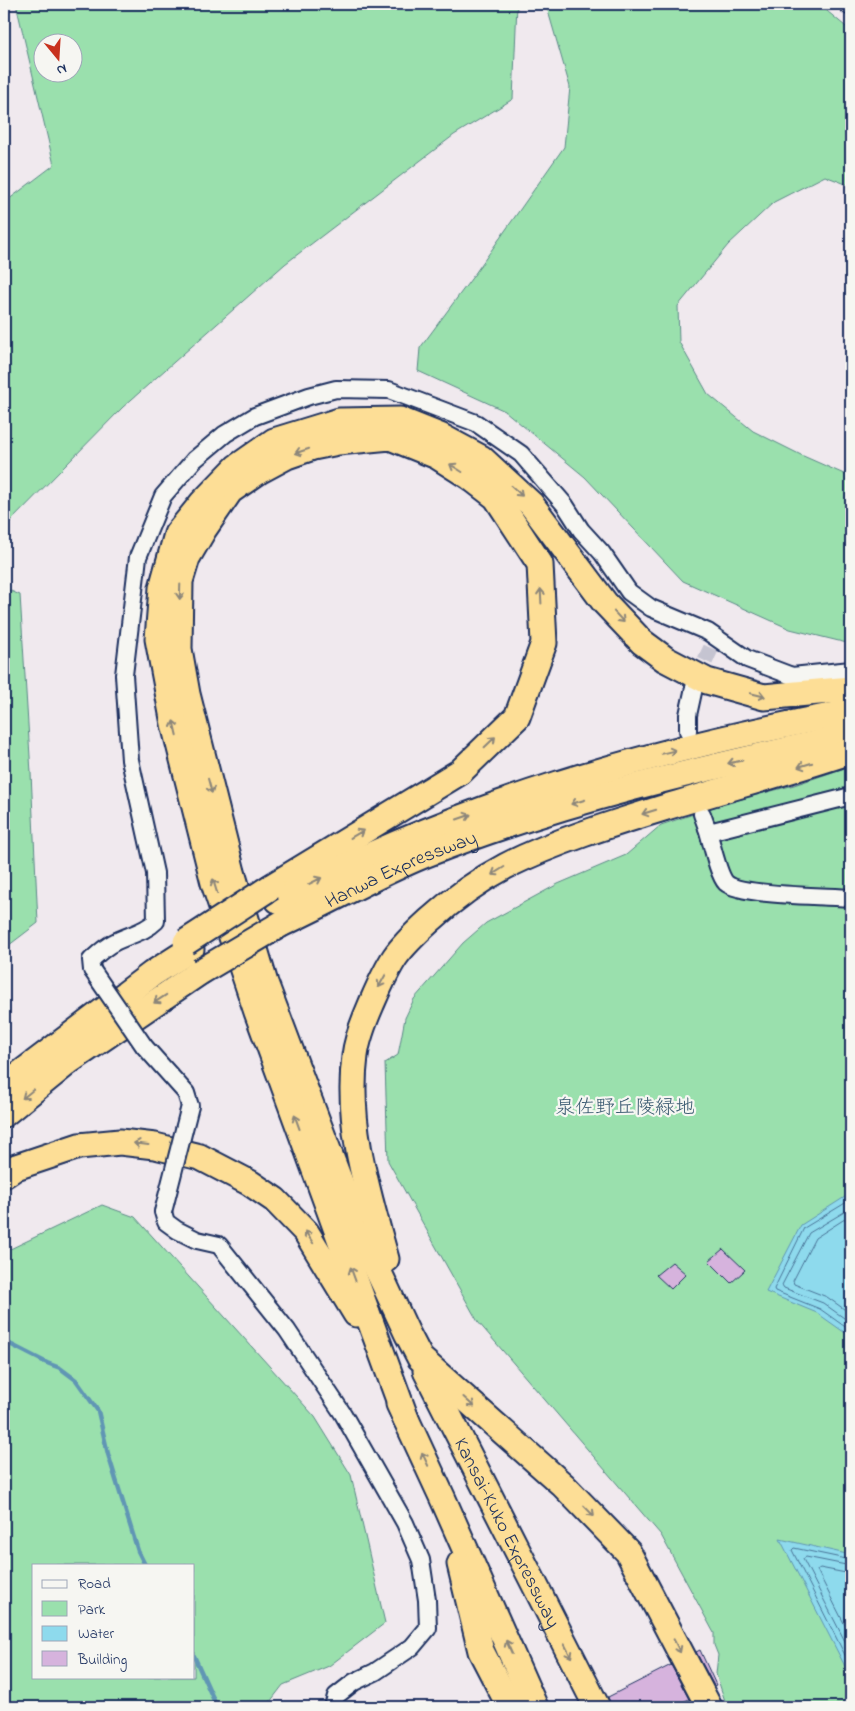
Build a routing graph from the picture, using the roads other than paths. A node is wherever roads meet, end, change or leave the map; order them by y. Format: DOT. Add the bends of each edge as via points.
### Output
graph roads {
  1 [pos="847,4"];
  2 [pos="851,8"];
  3 [pos="851,670"];
  4 [pos="695,683"];
  5 [pos="851,689"];
  6 [pos="851,712"];
  7 [pos="688,730"];
  8 [pos="851,736"];
  9 [pos="851,751"];
  10 [pos="851,796"];
  11 [pos="851,898"];
  12 [pos="275,905"];
  13 [pos="11,1078"];
  14 [pos="4,1114"];
  15 [pos="10,1171"];
  16 [pos="407,1333"];
  17 [pos="420,1358"];
  18 [pos="406,1418"];
  19 [pos="443,1499"];
  20 [pos="333,1707"];
  21 [pos="510,1707"];
  22 [pos="536,1707"];
  23 [pos="597,1707"];
  24 [pos="709,1707"];
  1 -- 2 [label="street"];
  3 -- 20 [label="street, bridge" via="792,676 713,643 708,632 651,608 629,592 565,505 521,454 476,422 389,390 336,390 309,396 255,416 225,434 200,455 163,496 138,557 124,675 130,760 155,873 156,921 100,952 92,960 92,970 144,1046 186,1093 190,1106 163,1212 166,1222 197,1240 219,1245 287,1330 343,1414 405,1523 421,1560 428,1628 412,1647 336,1696"];
  4 -- 7 [label="street"];
  18 -- 5 [label="highway, one-way" via="256,1012 214,883 174,724 158,639 162,588 177,534 237,468 274,441 339,421 400,420 440,436 481,458 531,504 605,603 642,642 665,659 708,681 764,697"];
  12 -- 6 [label="highway, Hanwa Expressway, one-way" via="371,854 531,793 648,757"];
  8 -- 12 [label="highway, Hanwa Expressway, one-way" via="666,778 541,813"];
  9 -- 16 [label="highway, one-way" via="642,814 506,866 442,909 395,957 378,987 355,1054 354,1113 364,1179"];
  10 -- 11 [label="street" via="713,831 704,821 721,875 734,888"];
  12 -- 13 [label="highway, Hanwa Expressway" via="188,945"];
  12 -- 14 [label="highway, Hanwa Expressway, one-way, bridge" via="200,972 68,1062"];
  12 -- 16 [label="highway, one-way" via="460,772 516,717 544,643 540,564 496,497 437,456 390,437 313,447 287,456 230,491 187,558 180,580 179,649 225,845 266,983 354,1219"];
  18 -- 15 [label="highway, one-way" via="354,1310 306,1232 275,1200 250,1182 200,1157 155,1146 120,1142 79,1146"];
  16 -- 17 [label="highway, Kansai-Kuko Expressway"];
  17 -- 23 [label="highway, Kansai-Kuko Expressway, one-way"];
  17 -- 24 [label="highway, one-way" via="564,1486 628,1552"];
  19 -- 18 [label="highway, Kansai-Kuko Expressway, one-way"];
  19 -- 21 [label="highway" via="481,1651"];
  22 -- 19 [label="highway, Kansai-Kuko Expressway, one-way"];
}
